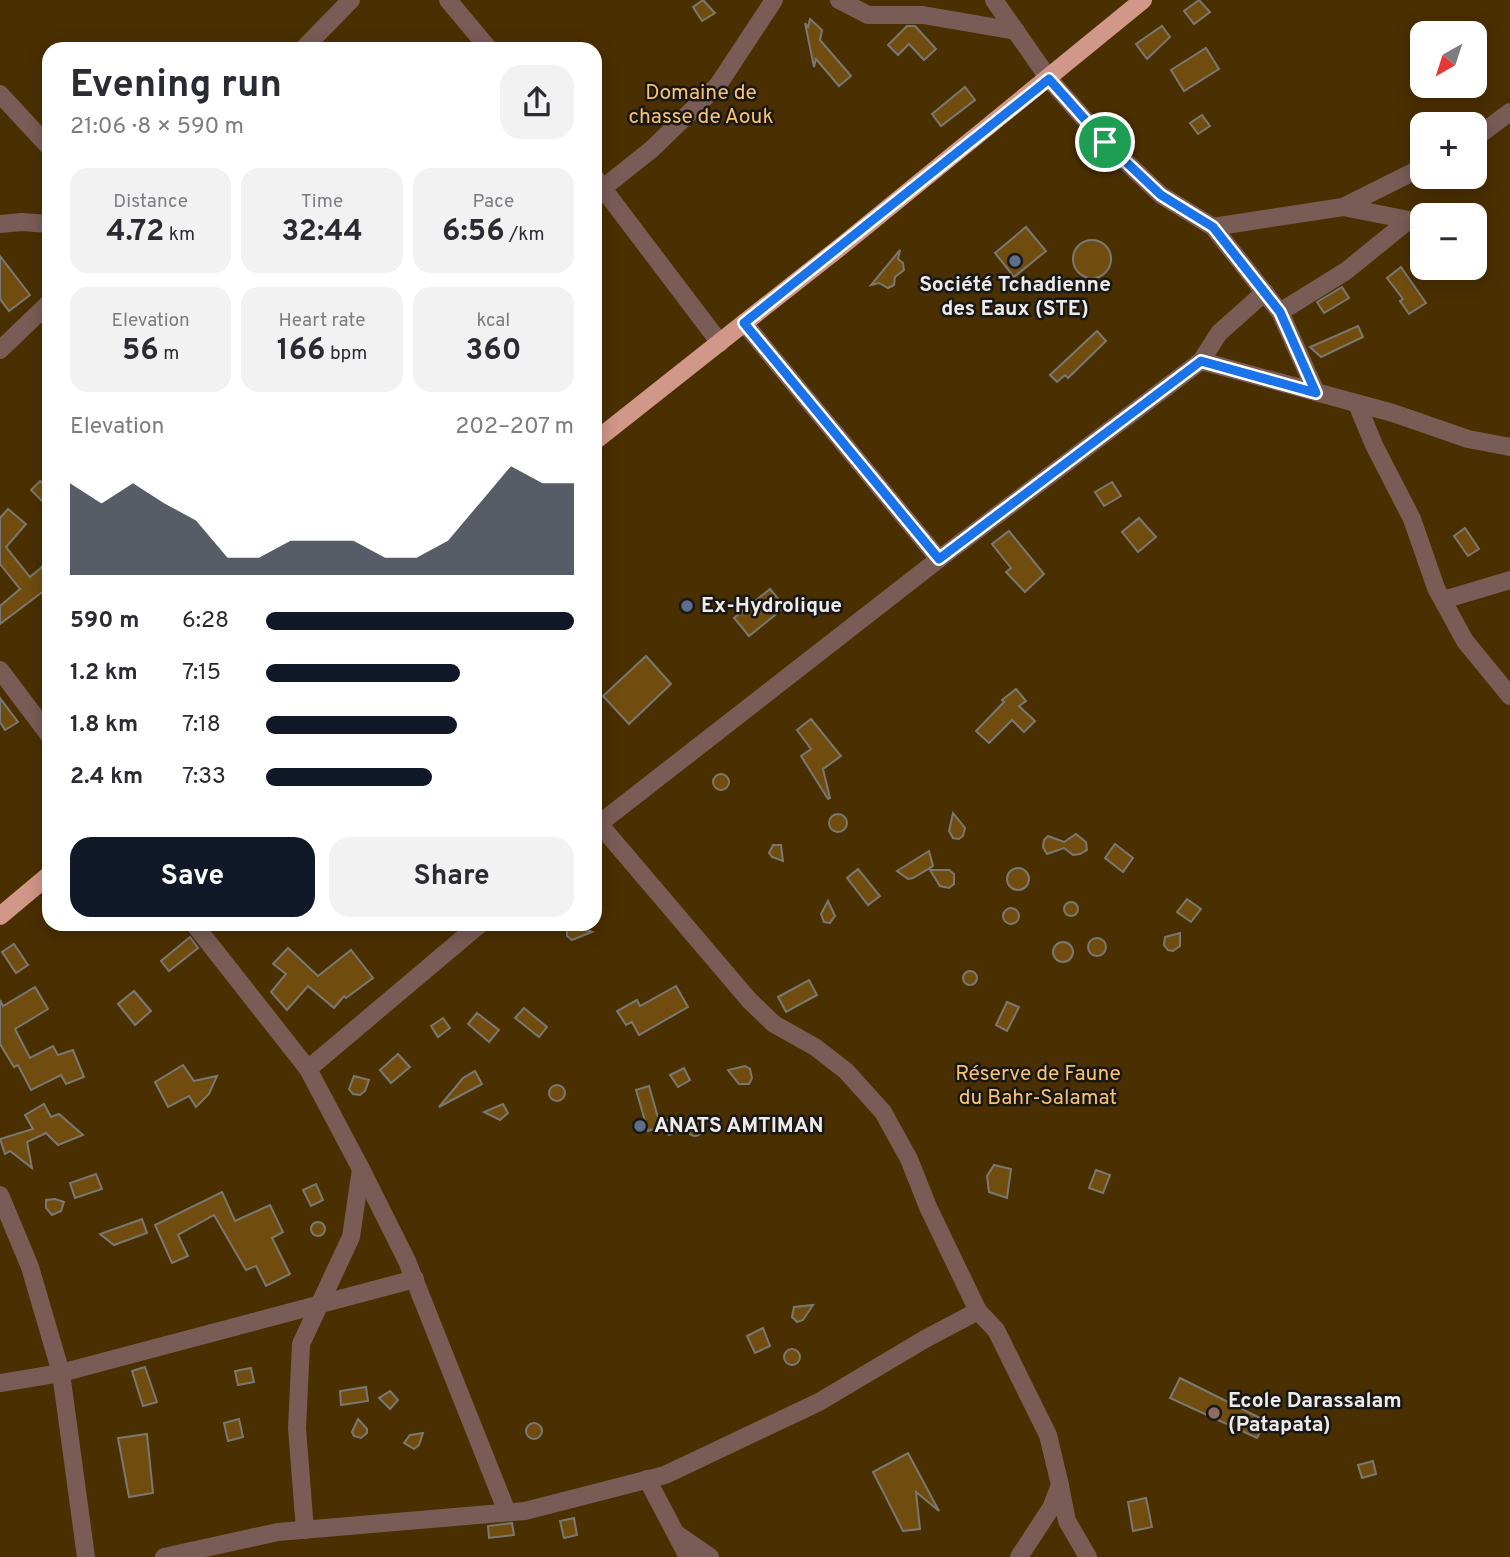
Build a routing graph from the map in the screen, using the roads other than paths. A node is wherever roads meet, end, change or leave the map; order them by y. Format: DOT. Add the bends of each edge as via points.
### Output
graph roads {
  1 [pos="351,0"];
  2 [pos="448,0"];
  3 [pos="774,0"];
  4 [pos="839,0"];
  5 [pos="994,0"];
  6 [pos="1143,0"];
  7 [pos="1016,31"];
  8 [pos="310,42"];
  9 [pos="483,42"];
  10 [pos="1049,79"];
  11 [pos="0,94"];
  12 [pos="1510,112"];
  13 [pos="1487,129"];
  14 [pos="42,139"];
  15 [pos="1410,173"];
  16 [pos="602,181"];
  17 [pos="602,187"];
  18 [pos="1343,206"];
  19 [pos="42,223"];
  20 [pos="0,224"];
  21 [pos="1213,227"];
  22 [pos="1265,292"];
  23 [pos="42,310"];
  24 [pos="1280,312"];
  25 [pos="744,323"];
  26 [pos="720,343"];
  27 [pos="0,350"];
  28 [pos="1201,361"];
  29 [pos="1316,393"];
  30 [pos="1357,404"];
  31 [pos="602,436"];
  32 [pos="1510,447"];
  33 [pos="939,559"];
  34 [pos="1510,580"];
  35 [pos="1443,600"];
  36 [pos="0,670"];
  37 [pos="1510,696"];
  38 [pos="42,726"];
  39 [pos="602,818"];
  40 [pos="602,830"];
  41 [pos="42,881"];
  42 [pos="0,916"];
  43 [pos="199,931"];
  44 [pos="472,931"];
  45 [pos="307,1069"];
  46 [pos="361,1169"];
  47 [pos="0,1195"];
  48 [pos="415,1279"];
  49 [pos="320,1305"];
  50 [pos="978,1311"];
  51 [pos="61,1373"];
  52 [pos="0,1383"];
  53 [pos="647,1479"];
  54 [pos="1060,1485"];
  55 [pos="507,1512"];
  56 [pos="305,1530"];
  57 [pos="675,1533"];
  58 [pos="86,1557"];
  59 [pos="164,1557"];
  60 [pos="688,1557"];
  61 [pos="710,1557"];
  62 [pos="1019,1557"];
  63 [pos="1088,1557"];
  1 -- 8 [label="street"];
  2 -- 9 [label="street"];
  3 -- 16 [label="street" via="718,85 652,149"];
  4 -- 7 [label="street" via="868,15 923,15"];
  5 -- 7 [label="street"];
  6 -- 10 [label="main road"];
  7 -- 10 [label="street"];
  10 -- 21 [label="street" via="1161,195"];
  10 -- 25 [label="main road"];
  11 -- 14 [label="street"];
  12 -- 13 [label="street"];
  15 -- 18 [label="street"];
  17 -- 26 [label="street"];
  18 -- 21 [label="street"];
  18 -- 24 [label="street" via="1409,220 1346,271"];
  19 -- 20 [label="street"];
  21 -- 22 [label="street"];
  22 -- 24 [label="street"];
  22 -- 28 [label="street" via="1219,333"];
  23 -- 27 [label="street"];
  24 -- 29 [label="street"];
  25 -- 26 [label="main road"];
  25 -- 33 [label="street"];
  26 -- 31 [label="main road"];
  28 -- 29 [label="street"];
  28 -- 33 [label="street"];
  29 -- 30 [label="street"];
  30 -- 32 [label="street" via="1468,439"];
  30 -- 35 [label="street" via="1412,519"];
  33 -- 39 [label="street"];
  34 -- 35 [label="street"];
  35 -- 37 [label="street" via="1465,641"];
  36 -- 38 [label="street"];
  40 -- 50 [label="street" via="749,1000 774,1024 846,1071 884,1112"];
  41 -- 42 [label="main road"];
  43 -- 45 [label="street"];
  44 -- 45 [label="street"];
  45 -- 46 [label="street"];
  46 -- 48 [label="street"];
  46 -- 49 [label="street" via="351,1237"];
  47 -- 51 [label="street" via="30,1267"];
  48 -- 49 [label="street"];
  48 -- 55 [label="street"];
  49 -- 51 [label="street"];
  49 -- 56 [label="street" via="301,1345 297,1428"];
  50 -- 53 [label="street" via="819,1402 665,1475"];
  50 -- 54 [label="street" via="996,1330 1048,1434"];
  51 -- 52 [label="street"];
  51 -- 58 [label="street"];
  53 -- 55 [label="street"];
  53 -- 57 [label="street"];
  54 -- 62 [label="street" via="1051,1508"];
  54 -- 63 [label="street" via="1067,1521"];
  55 -- 56 [label="street"];
  56 -- 59 [label="street"];
  57 -- 60 [label="street"];
  57 -- 61 [label="street"];
}
